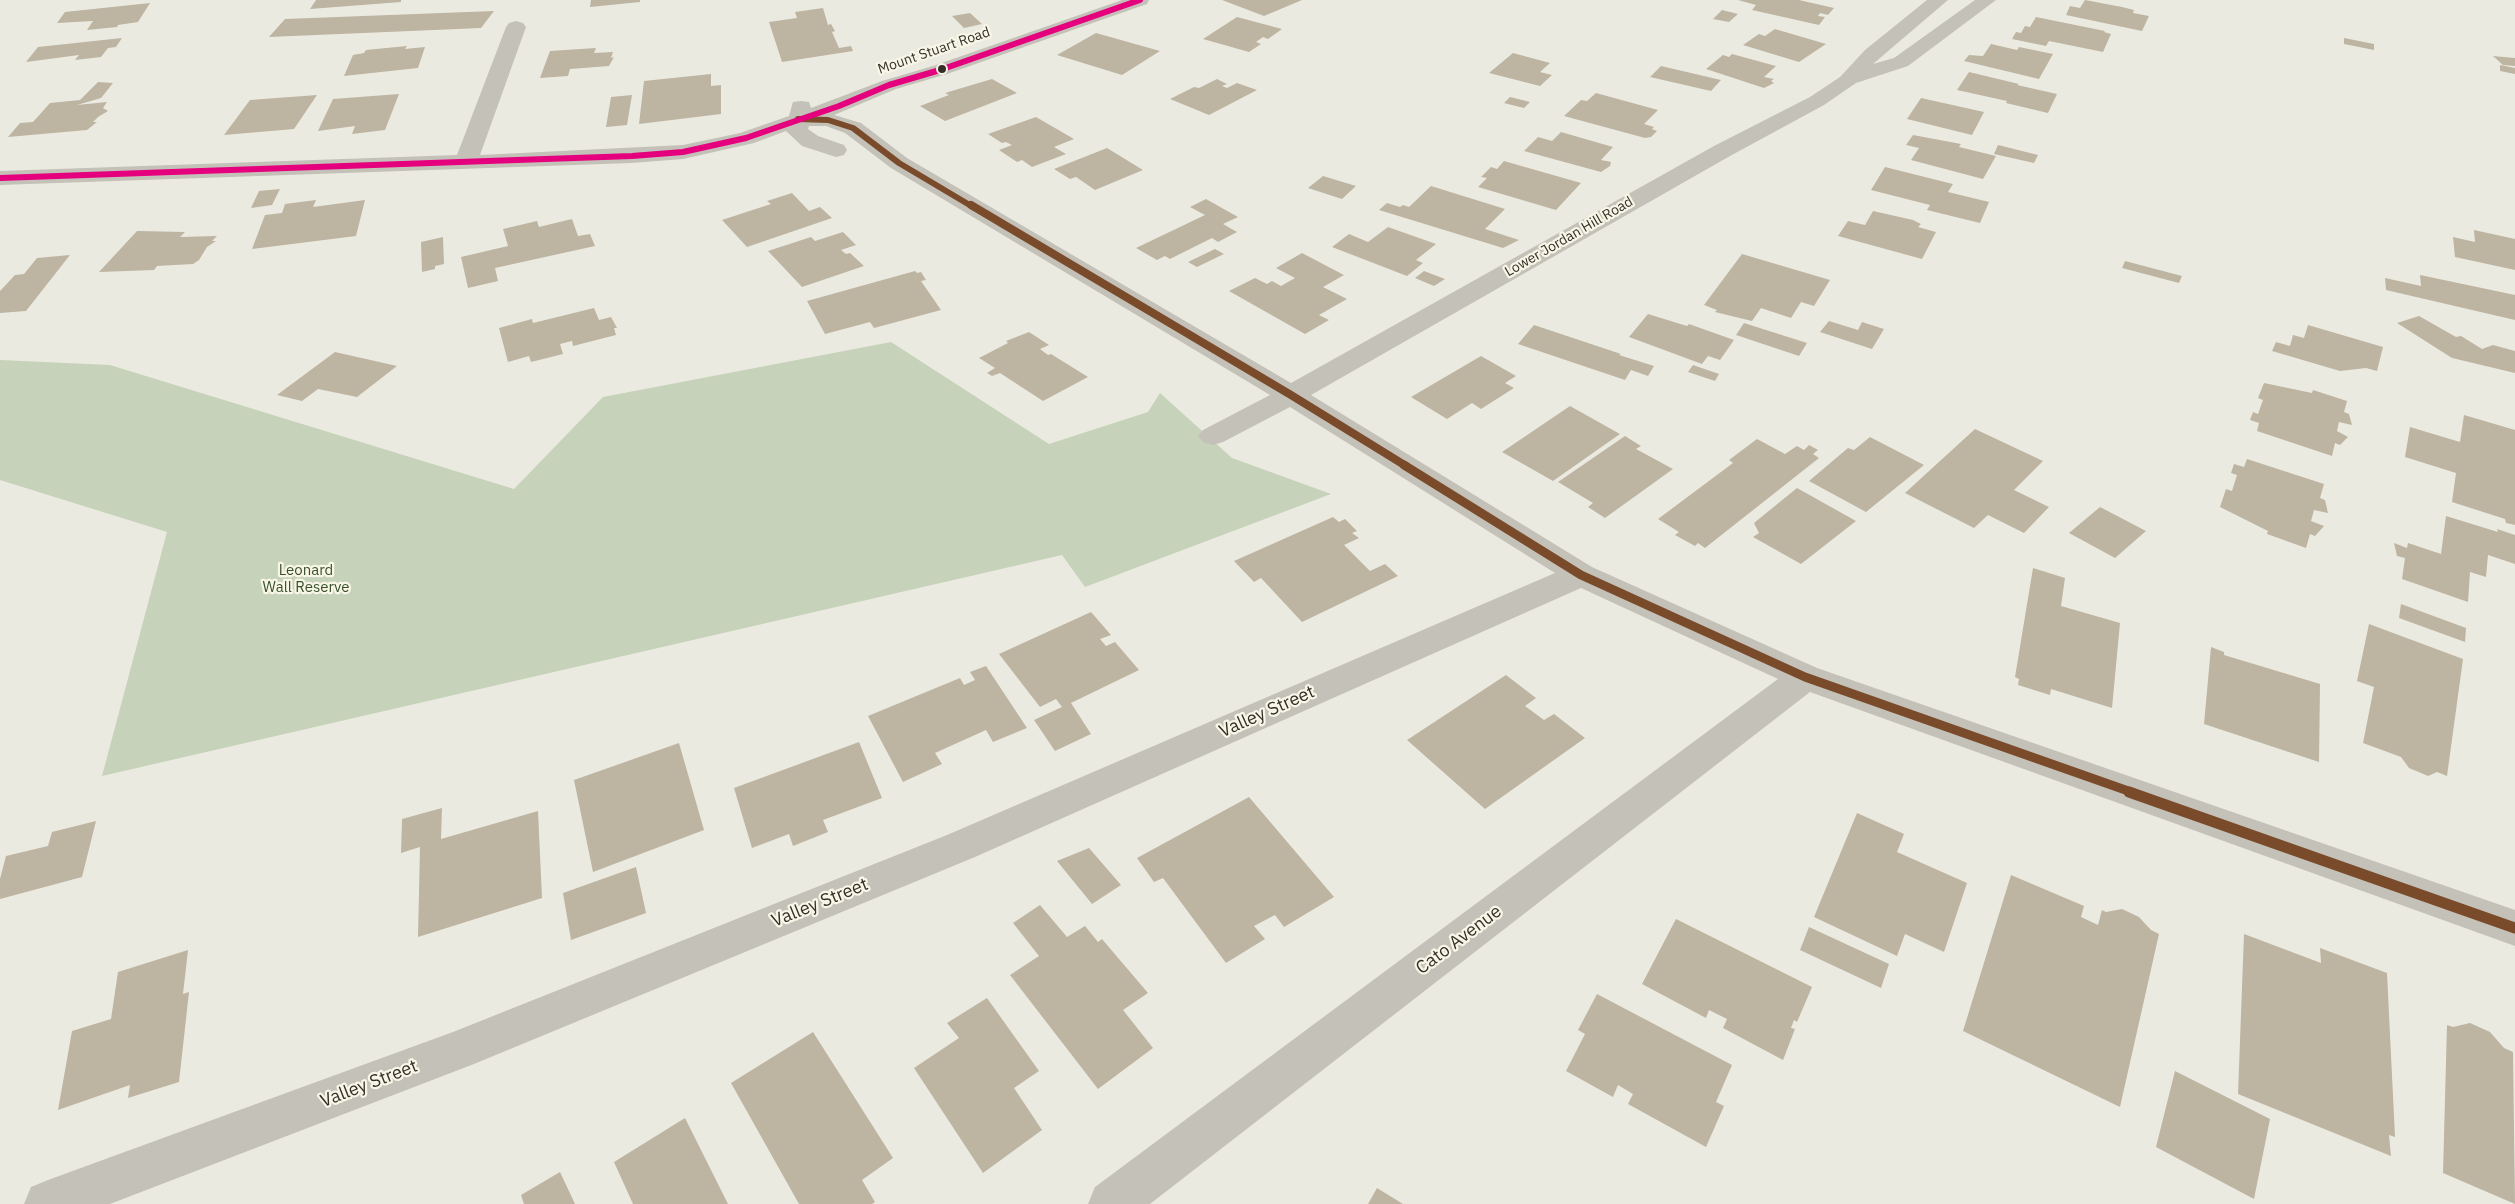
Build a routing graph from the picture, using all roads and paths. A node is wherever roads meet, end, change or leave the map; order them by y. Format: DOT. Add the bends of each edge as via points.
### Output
graph roads {
  1 [pos="1084,0"];
  2 [pos="1140,0"];
  3 [pos="1939,0"];
  4 [pos="1988,0"];
  5 [pos="1016,23"];
  6 [pos="516,27"];
  7 [pos="902,61"];
  8 [pos="1846,81"];
  9 [pos="798,119"];
  10 [pos="836,150"];
  11 [pos="683,152"];
  12 [pos="466,162"];
  13 [pos="899,163"];
  14 [pos="0,178"];
  15 [pos="1291,395"];
  16 [pos="1213,436"];
  17 [pos="1581,575"];
  18 [pos="1805,677"];
  19 [pos="2515,928"];
  20 [pos="48,1204"];
  21 [pos="1112,1204"];
  1 -- 5 [label="street"];
  2 -- 9 [label="street, Mount Stuart Road"];
  3 -- 8 [label="street, Lower Jordan Hill Road" via="1872,54"];
  4 -- 8 [label="street, Lower Jordan Hill Road" via="1901,62"];
  6 -- 12 [label="street"];
  7 -- 9 [label="street, Mount Stuart Road" via="802,103"];
  8 -- 15 [label="street, Lower Jordan Hill Road" via="1817,101"];
  9 -- 10 [label="street" via="797,131 810,141"];
  9 -- 11 [label="street, Mount Stuart Road" via="738,140"];
  9 -- 13 [label="street" via="828,120 853,128"];
  10 -- 11 [label="street"];
  10 -- 13 [label="street"];
  11 -- 12 [label="street, Mount Stuart Road"];
  12 -- 14 [label="street, Mount Stuart Road"];
  13 -- 15 [label="street"];
  15 -- 16 [label="street, Lower Jordan Hill Road"];
  15 -- 17 [label="street"];
  17 -- 18 [label="street"];
  17 -- 20 [label="street, Valley Street" via="950,850 459,1050"];
  18 -- 19 [label="street"];
  18 -- 21 [label="street, Cato Avenue"];
}
